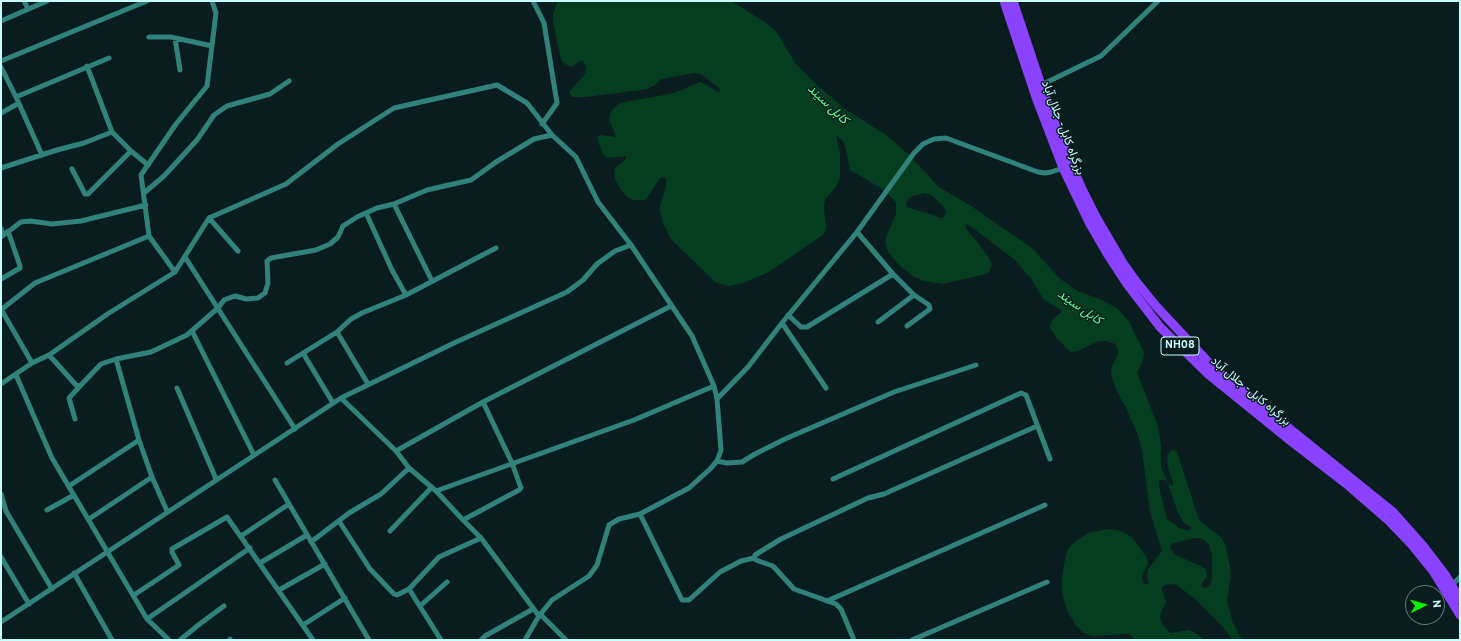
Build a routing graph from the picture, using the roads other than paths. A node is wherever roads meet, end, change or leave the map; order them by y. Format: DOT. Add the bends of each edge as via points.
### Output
graph roads {
  1 [pos="24,1"];
  2 [pos="47,1"];
  3 [pos="147,1"];
  4 [pos="212,1"];
  5 [pos="533,1"];
  6 [pos="1004,1"];
  7 [pos="1014,1"];
  8 [pos="1158,1"];
  9 [pos="28,9"];
  10 [pos="1,21"];
  11 [pos="149,37"];
  12 [pos="175,38"];
  13 [pos="212,46"];
  14 [pos="109,58"];
  15 [pos="1,61"];
  16 [pos="1030,64"];
  17 [pos="87,66"];
  18 [pos="1,67"];
  19 [pos="180,70"];
  20 [pos="289,81"];
  21 [pos="1041,85"];
  22 [pos="16,97"];
  23 [pos="1041,98"];
  24 [pos="19,103"];
  25 [pos="1,113"];
  26 [pos="542,124"];
  27 [pos="112,132"];
  28 [pos="552,135"];
  29 [pos="1060,149"];
  30 [pos="131,151"];
  31 [pos="42,155"];
  32 [pos="148,165"];
  33 [pos="2,167"];
  34 [pos="1063,168"];
  35 [pos="72,169"];
  36 [pos="144,193"];
  37 [pos="394,204"];
  38 [pos="146,205"];
  39 [pos="366,214"];
  40 [pos="209,218"];
  41 [pos="1,228"];
  42 [pos="8,230"];
  43 [pos="858,232"];
  44 [pos="2,236"];
  45 [pos="149,236"];
  46 [pos="631,245"];
  47 [pos="496,248"];
  48 [pos="238,251"];
  49 [pos="185,257"];
  50 [pos="175,272"];
  51 [pos="893,274"];
  52 [pos="1,279"];
  53 [pos="432,282"];
  54 [pos="406,295"];
  55 [pos="914,295"];
  56 [pos="671,306"];
  57 [pos="218,308"];
  58 [pos="1,309"];
  59 [pos="788,315"];
  60 [pos="782,322"];
  61 [pos="878,322"];
  62 [pos="907,326"];
  63 [pos="192,331"];
  64 [pos="337,332"];
  65 [pos="303,353"];
  66 [pos="49,355"];
  67 [pos="116,358"];
  68 [pos="32,363"];
  69 [pos="287,363"];
  70 [pos="976,365"];
  71 [pos="1211,370"];
  72 [pos="16,375"];
  73 [pos="1,384"];
  74 [pos="368,384"];
  75 [pos="80,386"];
  76 [pos="714,386"];
  77 [pos="177,388"];
  78 [pos="826,388"];
  79 [pos="341,398"];
  80 [pos="716,399"];
  81 [pos="483,402"];
  82 [pos="333,403"];
  83 [pos="75,419"];
  84 [pos="1037,426"];
  85 [pos="295,429"];
  86 [pos="139,440"];
  87 [pos="396,451"];
  88 [pos="254,455"];
  89 [pos="1050,459"];
  90 [pos="716,461"];
  91 [pos="512,463"];
  92 [pos="409,468"];
  93 [pos="152,477"];
  94 [pos="216,479"];
  95 [pos="833,479"];
  96 [pos="275,480"];
  97 [pos="69,486"];
  98 [pos="434,489"];
  99 [pos="1,494"];
  100 [pos="74,495"];
  101 [pos="289,504"];
  102 [pos="1045,505"];
  103 [pos="48,510"];
  104 [pos="167,511"];
  105 [pos="640,514"];
  106 [pos="1390,515"];
  107 [pos="89,519"];
  108 [pos="463,520"];
  109 [pos="339,521"];
  110 [pos="390,531"];
  111 [pos="307,535"];
  112 [pos="241,536"];
  113 [pos="481,538"];
  114 [pos="311,542"];
  115 [pos="250,548"];
  116 [pos="108,552"];
  117 [pos="1,557"];
  118 [pos="754,558"];
  119 [pos="260,563"];
  120 [pos="325,564"];
  121 [pos="74,573"];
  122 [pos="1460,576"];
  123 [pos="447,582"];
  124 [pos="1047,582"];
  125 [pos="1452,585"];
  126 [pos="52,589"];
  127 [pos="409,589"];
  128 [pos="279,590"];
  129 [pos="134,595"];
  130 [pos="345,598"];
  131 [pos="1460,598"];
  132 [pos="827,601"];
  133 [pos="29,604"];
  134 [pos="224,606"];
  135 [pos="420,606"];
  136 [pos="533,609"];
  137 [pos="539,615"];
  138 [pos="1460,615"];
  139 [pos="147,619"];
  140 [pos="1,622"];
  141 [pos="303,625"];
  142 [pos="112,640"];
  143 [pos="169,640"];
  144 [pos="180,640"];
  145 [pos="313,640"];
  146 [pos="369,640"];
  147 [pos="441,640"];
  148 [pos="481,640"];
  149 [pos="525,640"];
  150 [pos="566,640"];
  151 [pos="854,640"];
  152 [pos="912,640"];
  1 -- 9 [label="street"];
  2 -- 9 [label="street"];
  3 -- 15 [label="street"];
  4 -- 13 [label="street" via="216,13"];
  5 -- 26 [label="street" via="544,23 557,103"];
  6 -- 16 [label="highway, بزرگراه کابل- جلال آباد / NH08"];
  7 -- 16 [label="highway, بزرگراه کابل- جلال آباد / NH08"];
  8 -- 21 [label="street" via="1101,56"];
  9 -- 10 [label="street"];
  11 -- 12 [label="street"];
  12 -- 13 [label="street"];
  12 -- 19 [label="street"];
  13 -- 32 [label="street" via="207,86 176,124"];
  14 -- 17 [label="street"];
  16 -- 21 [label="highway, بزرگراه کابل- جلال آباد / NH08"];
  16 -- 23 [label="highway, بزرگراه کابل- جلال آباد / NH08"];
  17 -- 22 [label="street"];
  17 -- 27 [label="street"];
  18 -- 22 [label="street"];
  20 -- 36 [label="street" via="270,94 227,106 214,115 164,176"];
  21 -- 23 [label="highway, بزرگراه کابل- جلال آباد / NH08"];
  22 -- 24 [label="street"];
  23 -- 29 [label="highway, بزرگراه کابل- جلال آباد / NH08"];
  24 -- 25 [label="street"];
  24 -- 31 [label="street"];
  26 -- 28 [label="street"];
  26 -- 40 [label="street" via="527,103 497,85 394,108 338,144 286,184"];
  27 -- 30 [label="street"];
  27 -- 31 [label="street"];
  28 -- 37 [label="street" via="534,139 470,180 427,190"];
  28 -- 46 [label="street" via="576,157 598,202"];
  29 -- 34 [label="highway, بزرگراه کابل- جلال آباد / NH08"];
  29 -- 71 [label="highway, بزرگراه کابل- جلال آباد / NH08" via="1123,263"];
  30 -- 32 [label="street"];
  30 -- 35 [label="street" via="88,194 84,194"];
  31 -- 33 [label="street"];
  32 -- 36 [label="street" via="141,175"];
  34 -- 43 [label="street" via="1051,172 1038,172 946,138 934,139 922,144"];
  34 -- 71 [label="highway, بزرگراه کابل- جلال آباد / NH08" via="1090,224 1127,284 1160,328"];
  36 -- 38 [label="street"];
  37 -- 39 [label="street"];
  37 -- 53 [label="street"];
  38 -- 42 [label="street" via="81,221 52,224 21,222"];
  38 -- 45 [label="street"];
  39 -- 54 [label="street"];
  39 -- 57 [label="street" via="343,226 338,238 330,244 316,250 271,258 267,261 268,283 265,293 258,298 246,299 235,296 224,300"];
  40 -- 48 [label="street"];
  40 -- 49 [label="street"];
  41 -- 44 [label="street"];
  42 -- 44 [label="street"];
  42 -- 52 [label="street" via="20,268"];
  43 -- 51 [label="street"];
  43 -- 59 [label="street"];
  45 -- 50 [label="street"];
  45 -- 58 [label="street" via="35,283"];
  46 -- 56 [label="street"];
  46 -- 74 [label="street" via="615,251 597,264 583,280 567,292"];
  47 -- 53 [label="street"];
  49 -- 50 [label="street"];
  49 -- 57 [label="street"];
  50 -- 66 [label="street" via="109,313"];
  51 -- 55 [label="street"];
  51 -- 59 [label="street" via="807,327 801,327"];
  53 -- 54 [label="street"];
  54 -- 64 [label="street" via="362,313"];
  55 -- 61 [label="street"];
  55 -- 62 [label="street" via="930,309"];
  56 -- 76 [label="street" via="692,336"];
  56 -- 81 [label="street"];
  57 -- 63 [label="street"];
  57 -- 85 [label="street"];
  58 -- 68 [label="street"];
  59 -- 60 [label="street"];
  60 -- 78 [label="street"];
  60 -- 80 [label="street" via="748,367"];
  63 -- 67 [label="street" via="151,352"];
  63 -- 88 [label="street"];
  64 -- 65 [label="street"];
  64 -- 74 [label="street"];
  65 -- 69 [label="street"];
  65 -- 82 [label="street"];
  66 -- 68 [label="street"];
  66 -- 75 [label="street" via="76,385"];
  67 -- 75 [label="street" via="101,364"];
  67 -- 86 [label="street"];
  68 -- 72 [label="street"];
  70 -- 90 [label="street" via="894,392 785,439 742,462"];
  71 -- 106 [label="highway, بزرگراه کابل- جلال آباد / NH08"];
  72 -- 73 [label="street"];
  72 -- 97 [label="street" via="52,458"];
  74 -- 79 [label="street"];
  75 -- 83 [label="street" via="69,398"];
  76 -- 80 [label="street"];
  76 -- 91 [label="street" via="634,420"];
  77 -- 94 [label="street"];
  79 -- 82 [label="street"];
  79 -- 87 [label="street"];
  80 -- 90 [label="street" via="721,450"];
  81 -- 87 [label="street"];
  81 -- 91 [label="street"];
  82 -- 85 [label="street"];
  84 -- 89 [label="street"];
  84 -- 95 [label="street" via="1026,395 1021,393"];
  84 -- 118 [label="street" via="884,494 868,498 780,539"];
  85 -- 88 [label="street"];
  86 -- 93 [label="street"];
  86 -- 97 [label="street"];
  87 -- 92 [label="street"];
  88 -- 94 [label="street"];
  90 -- 105 [label="street" via="689,488"];
  91 -- 98 [label="street"];
  91 -- 108 [label="street" via="521,489"];
  92 -- 98 [label="street"];
  92 -- 109 [label="street" via="381,494"];
  93 -- 104 [label="street"];
  93 -- 107 [label="street"];
  94 -- 104 [label="street"];
  96 -- 101 [label="street"];
  97 -- 100 [label="street"];
  98 -- 108 [label="street"];
  98 -- 110 [label="street"];
  99 -- 126 [label="street" via="6,511"];
  100 -- 103 [label="street"];
  100 -- 107 [label="street"];
  101 -- 111 [label="street"];
  101 -- 112 [label="street"];
  102 -- 132 [label="street"];
  104 -- 116 [label="street"];
  105 -- 118 [label="street" via="682,600 689,600 720,572 741,561"];
  105 -- 137 [label="street" via="619,519 609,525 597,565 589,576 552,600"];
  106 -- 125 [label="highway, بزرگراه کابل- جلال آباد / NH08" via="1424,547"];
  106 -- 138 [label="highway, بزرگراه کابل- جلال آباد / NH08" via="1433,571"];
  107 -- 116 [label="street"];
  108 -- 113 [label="street"];
  109 -- 114 [label="street"];
  109 -- 127 [label="street" via="370,569 394,594 400,595"];
  111 -- 114 [label="street"];
  111 -- 119 [label="street"];
  112 -- 115 [label="street"];
  112 -- 129 [label="street" via="226,517 172,549 179,565"];
  113 -- 127 [label="street" via="439,557"];
  113 -- 136 [label="street"];
  114 -- 120 [label="street"];
  115 -- 119 [label="street"];
  115 -- 139 [label="street"];
  116 -- 121 [label="street"];
  116 -- 129 [label="street"];
  117 -- 133 [label="street"];
  118 -- 132 [label="street" via="773,566 794,589"];
  119 -- 128 [label="street"];
  120 -- 128 [label="street"];
  120 -- 130 [label="street"];
  121 -- 126 [label="street"];
  121 -- 142 [label="street"];
  122 -- 125 [label="street"];
  123 -- 135 [label="street"];
  124 -- 152 [label="street"];
  125 -- 131 [label="highway, بزرگراه کابل- جلال آباد / NH08"];
  126 -- 133 [label="street"];
  127 -- 135 [label="street"];
  128 -- 141 [label="street"];
  129 -- 139 [label="street"];
  130 -- 141 [label="street"];
  130 -- 146 [label="street"];
  132 -- 151 [label="street" via="841,608"];
  133 -- 140 [label="street"];
  134 -- 144 [label="street"];
  135 -- 147 [label="street"];
  136 -- 137 [label="street"];
  136 -- 148 [label="street"];
  137 -- 149 [label="street"];
  137 -- 150 [label="street"];
  139 -- 143 [label="street"];
  141 -- 145 [label="street"];
}
